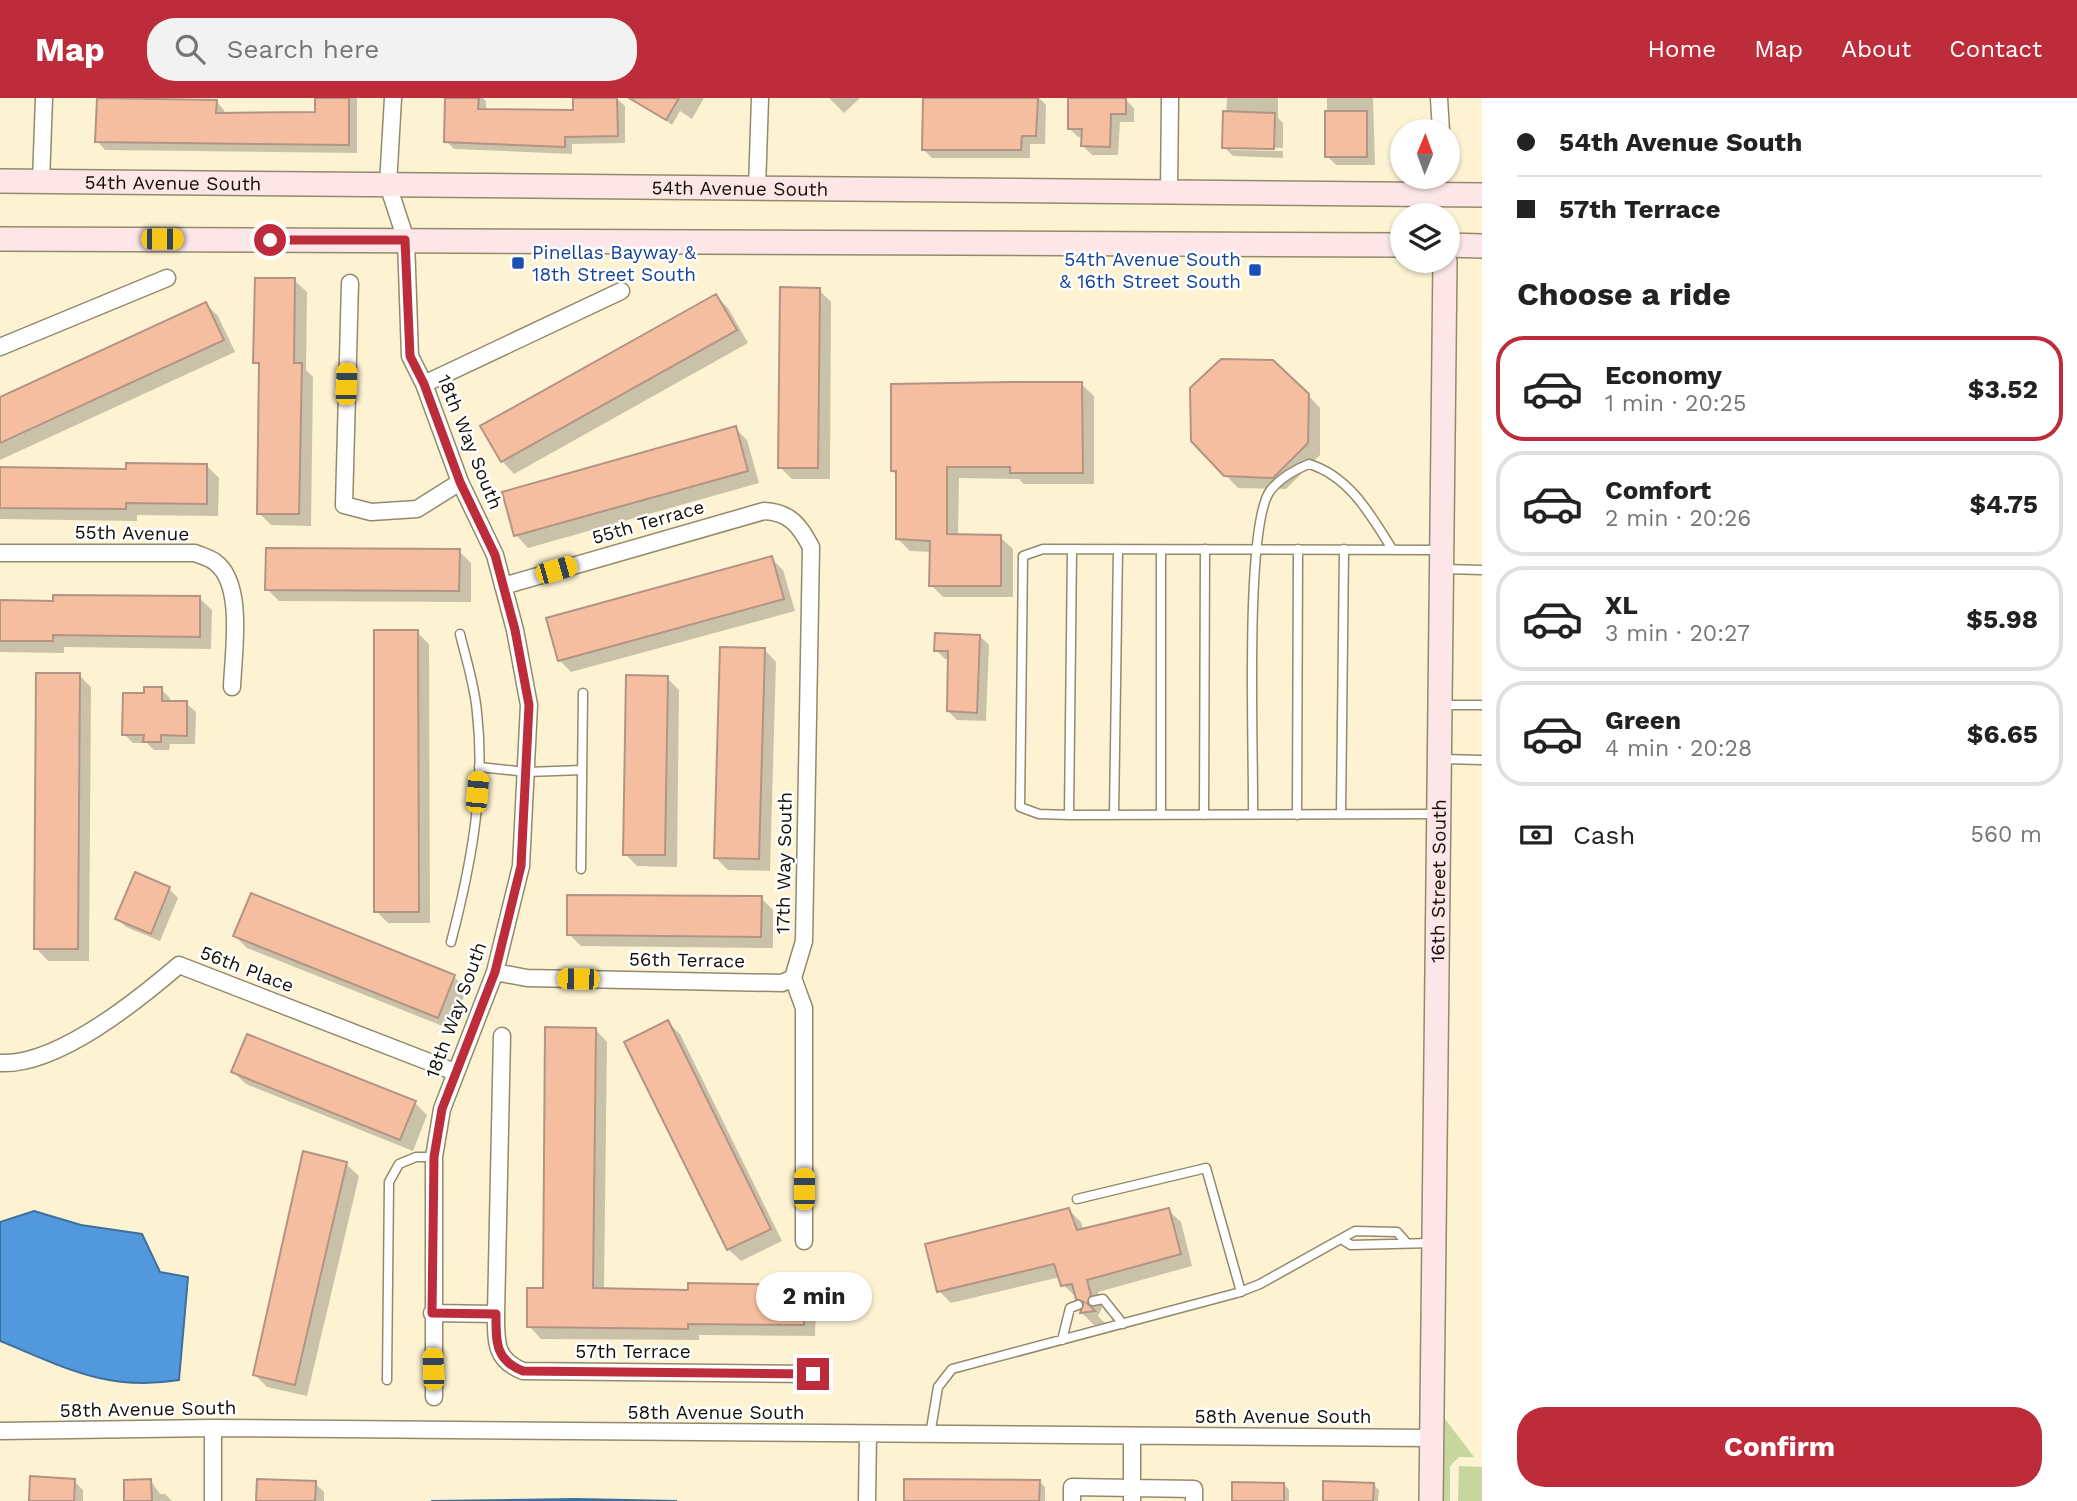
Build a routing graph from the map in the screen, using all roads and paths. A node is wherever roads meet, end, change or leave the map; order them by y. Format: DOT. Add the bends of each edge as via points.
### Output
graph roads {
  1 [pos="44,98"];
  2 [pos="393,98"];
  3 [pos="760,98"];
  4 [pos="1170,98"];
  5 [pos="1439,98"];
  6 [pos="1440,119"];
  7 [pos="0,181"];
  8 [pos="41,182"];
  9 [pos="388,185"];
  10 [pos="757,189"];
  11 [pos="1169,192"];
  12 [pos="1482,195"];
  13 [pos="1444,196"];
  14 [pos="0,239"];
  15 [pos="405,240"];
  16 [pos="1390,245"];
  17 [pos="1460,245"];
  18 [pos="1482,246"];
  19 [pos="1445,273"];
  20 [pos="167,278"];
  21 [pos="350,283"];
  22 [pos="621,291"];
  23 [pos="0,347"];
  24 [pos="424,384"];
  25 [pos="460,482"];
  26 [pos="801,526"];
  27 [pos="1072,549"];
  28 [pos="1118,549"];
  29 [pos="1205,549"];
  30 [pos="1255,549"];
  31 [pos="1298,549"];
  32 [pos="1344,549"];
  33 [pos="1392,549"];
  34 [pos="1161,550"];
  35 [pos="0,553"];
  36 [pos="1443,559"];
  37 [pos="1482,570"];
  38 [pos="503,586"];
  39 [pos="460,634"];
  40 [pos="232,687"];
  41 [pos="583,692"];
  42 [pos="1441,705"];
  43 [pos="1482,705"];
  44 [pos="1441,759"];
  45 [pos="1482,760"];
  46 [pos="479,767"];
  47 [pos="582,771"];
  48 [pos="527,772"];
  49 [pos="1253,814"];
  50 [pos="1297,814"];
  51 [pos="1341,814"];
  52 [pos="1440,814"];
  53 [pos="1069,815"];
  54 [pos="1114,815"];
  55 [pos="1161,815"];
  56 [pos="1205,815"];
  57 [pos="581,869"];
  58 [pos="451,942"];
  59 [pos="495,972"];
  60 [pos="793,978"];
  61 [pos="502,1036"];
  62 [pos="0,1063"];
  63 [pos="455,1072"];
  64 [pos="434,1157"];
  65 [pos="1077,1199"];
  66 [pos="1343,1240"];
  67 [pos="804,1241"];
  68 [pos="1405,1241"];
  69 [pos="1436,1243"];
  70 [pos="1241,1292"];
  71 [pos="1093,1301"];
  72 [pos="1078,1306"];
  73 [pos="432,1313"];
  74 [pos="496,1314"];
  75 [pos="1123,1324"];
  76 [pos="1062,1340"];
  77 [pos="813,1374"];
  78 [pos="387,1380"];
  79 [pos="434,1397"];
  80 [pos="213,1428"];
  81 [pos="0,1432"];
  82 [pos="868,1434"];
  83 [pos="930,1435"];
  84 [pos="1132,1436"];
  85 [pos="1431,1438"];
  86 [pos="1132,1494"];
  87 [pos="213,1501"];
  88 [pos="867,1501"];
  89 [pos="1072,1501"];
  90 [pos="1194,1501"];
  91 [pos="1431,1501"];
  1 -- 8 [label="street"];
  2 -- 9 [label="street"];
  3 -- 10 [label="street"];
  4 -- 11 [label="street"];
  5 -- 6 [label="street"];
  7 -- 8 [label="main road, 54th Avenue South"];
  8 -- 9 [label="main road, 54th Avenue South"];
  9 -- 10 [label="main road, 54th Avenue South"];
  9 -- 15 [label="street, 18th Way South"];
  10 -- 11 [label="main road, 54th Avenue South"];
  11 -- 13 [label="main road, 54th Avenue South"];
  12 -- 13 [label="main road, 54th Avenue South"];
  14 -- 15 [label="main road"];
  15 -- 16 [label="main road"];
  15 -- 24 [label="street, 18th Way South" via="410,356"];
  17 -- 18 [label="main road"];
  19 -- 36 [label="main road, 16th Street South"];
  20 -- 23 [label="street"];
  21 -- 25 [label="street" via="344,506 371,512 417,509"];
  22 -- 24 [label="street"];
  24 -- 25 [label="street, 18th Way South"];
  25 -- 38 [label="street, 18th Way South" via="495,555"];
  26 -- 38 [label="street, 55th Terrace" via="780,512 764,510"];
  26 -- 60 [label="street, 17th Way South" via="811,548 810,642 804,941"];
  27 -- 28 [label="lane"];
  27 -- 53 [label="lane"];
  27 -- 53 [label="lane" via="1043,549 1023,556 1020,807 1039,814"];
  28 -- 34 [label="lane"];
  28 -- 54 [label="lane"];
  29 -- 30 [label="lane"];
  29 -- 34 [label="lane"];
  29 -- 56 [label="lane"];
  30 -- 31 [label="lane"];
  30 -- 33 [label="lane" via="1269,492 1290,472 1309,464 1329,470 1365,506"];
  30 -- 49 [label="lane"];
  31 -- 32 [label="lane"];
  31 -- 50 [label="lane"];
  32 -- 33 [label="lane"];
  32 -- 51 [label="lane"];
  33 -- 36 [label="lane"];
  34 -- 55 [label="lane"];
  35 -- 40 [label="street, 55th Avenue" via="195,553 216,562 234,597"];
  36 -- 37 [label="lane"];
  36 -- 42 [label="main road, 16th Street South"];
  38 -- 48 [label="street, 18th Way South" via="529,705"];
  39 -- 46 [label="lane" via="477,712"];
  41 -- 47 [label="lane"];
  42 -- 43 [label="lane"];
  42 -- 44 [label="main road, 16th Street South"];
  44 -- 45 [label="lane"];
  44 -- 52 [label="main road, 16th Street South"];
  46 -- 48 [label="lane"];
  46 -- 58 [label="lane" via="466,883"];
  47 -- 48 [label="lane"];
  47 -- 57 [label="lane"];
  48 -- 59 [label="street, 18th Way South" via="521,866"];
  49 -- 50 [label="lane"];
  49 -- 56 [label="lane"];
  50 -- 51 [label="lane"];
  51 -- 52 [label="lane"];
  52 -- 69 [label="main road, 16th Street South"];
  53 -- 54 [label="lane"];
  54 -- 55 [label="lane"];
  55 -- 56 [label="lane"];
  59 -- 60 [label="street, 56th Terrace" via="527,978 782,983"];
  59 -- 63 [label="street, 18th Way South"];
  60 -- 67 [label="street" via="804,1008"];
  61 -- 74 [label="street, 57th Terrace"];
  62 -- 63 [label="street, 56th Place" via="28,1062 56,1050 116,1015 179,965"];
  63 -- 64 [label="street, 18th Way South" via="442,1109"];
  64 -- 73 [label="street, 18th Way South"];
  64 -- 78 [label="lane" via="416,1157 399,1164 389,1182"];
  65 -- 70 [label="lane" via="1206,1168"];
  66 -- 68 [label="lane" via="1398,1246"];
  66 -- 68 [label="lane" via="1355,1231 1396,1232"];
  66 -- 70 [label="lane"];
  68 -- 69 [label="lane"];
  69 -- 85 [label="main road, 16th Street South"];
  70 -- 75 [label="lane"];
  71 -- 75 [label="lane" via="1103,1299"];
  72 -- 76 [label="lane" via="1070,1308"];
  73 -- 74 [label="street"];
  73 -- 79 [label="street, 18th Way South"];
  74 -- 77 [label="street, 57th Terrace" via="498,1349 507,1365 523,1371"];
  75 -- 76 [label="lane"];
  76 -- 83 [label="lane" via="952,1369 938,1387"];
  80 -- 81 [label="street, 58th Avenue South"];
  80 -- 82 [label="street, 58th Avenue South"];
  80 -- 87 [label="street"];
  82 -- 83 [label="street, 58th Avenue South"];
  82 -- 88 [label="street"];
  83 -- 84 [label="street, 58th Avenue South"];
  84 -- 85 [label="street, 58th Avenue South"];
  84 -- 86 [label="street"];
  85 -- 91 [label="main road, 16th Street South"];
  86 -- 89 [label="street" via="1072,1487"];
  86 -- 90 [label="street" via="1194,1489"];
}
